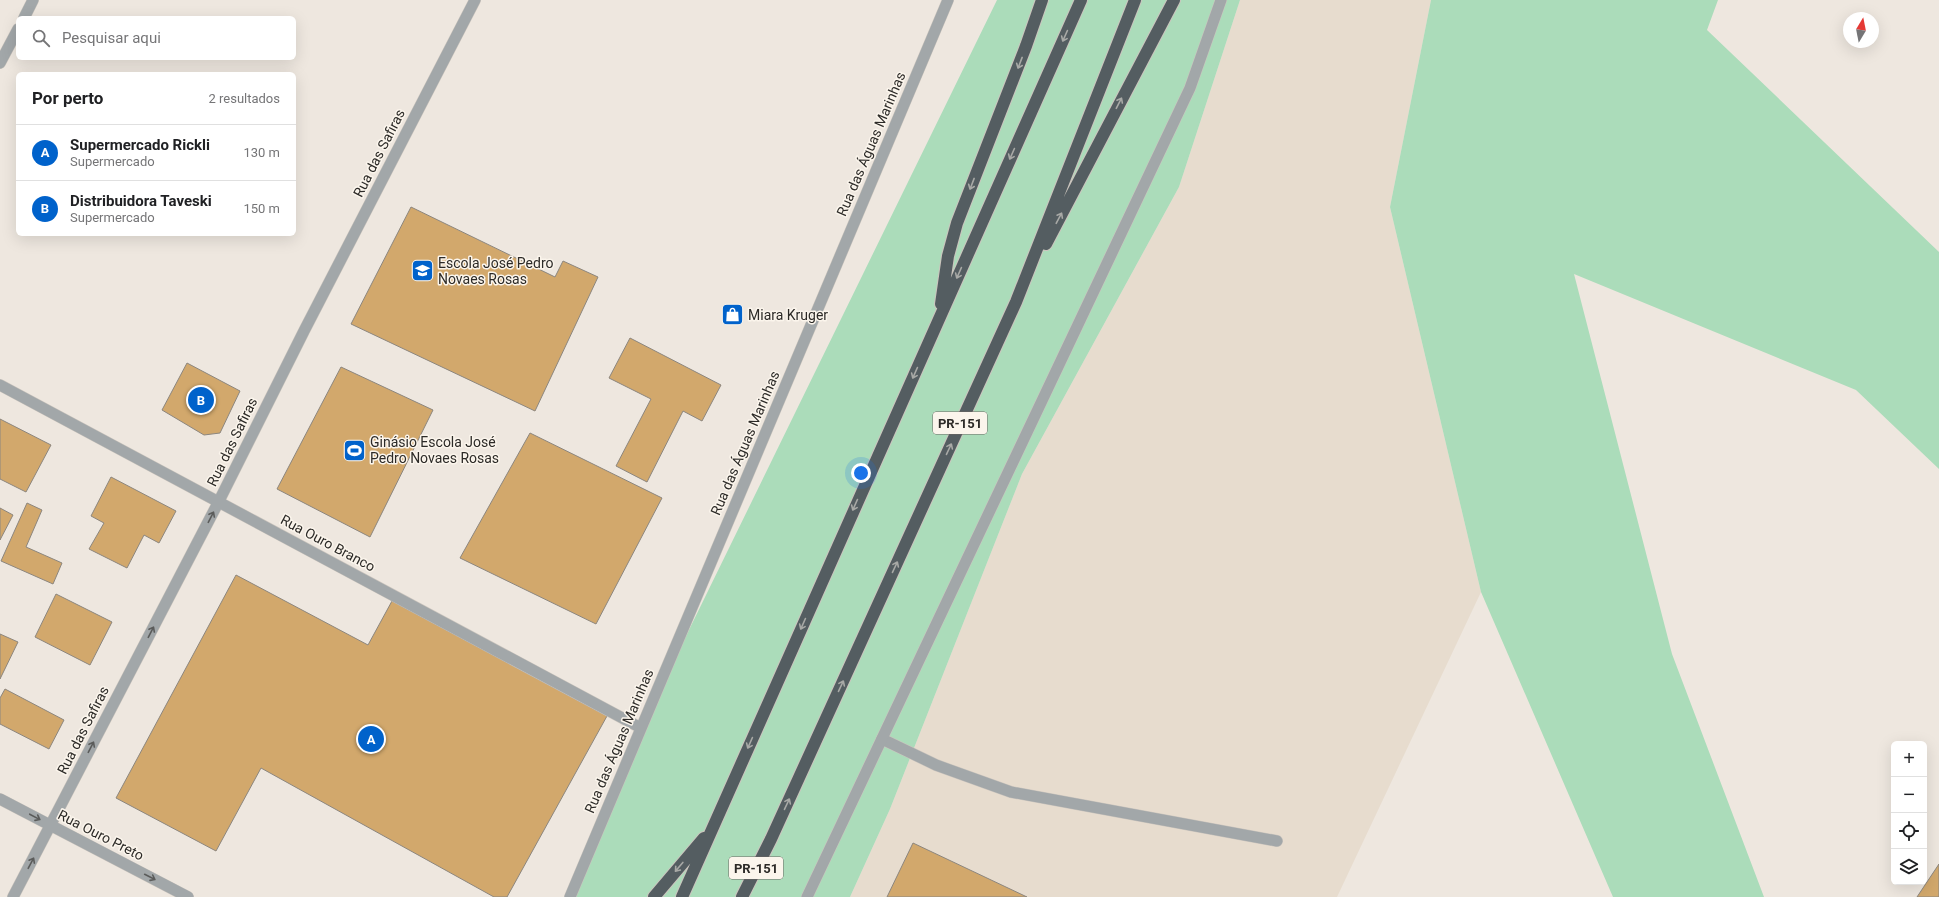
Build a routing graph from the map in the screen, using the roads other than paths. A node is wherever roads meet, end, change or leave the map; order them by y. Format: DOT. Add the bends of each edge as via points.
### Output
graph roads {
  1 [pos="33,0"];
  2 [pos="475,0"];
  3 [pos="948,0"];
  4 [pos="1042,0"];
  5 [pos="1081,0"];
  6 [pos="1135,0"];
  7 [pos="1174,0"];
  8 [pos="1221,0"];
  9 [pos="25,16"];
  10 [pos="16,33"];
  11 [pos="0,63"];
  12 [pos="1016,302"];
  13 [pos="940,317"];
  14 [pos="0,385"];
  15 [pos="219,501"];
  16 [pos="641,728"];
  17 [pos="882,739"];
  18 [pos="0,799"];
  19 [pos="50,826"];
  20 [pos="714,826"];
  21 [pos="1277,841"];
  22 [pos="13,897"];
  23 [pos="188,897"];
  24 [pos="570,897"];
  25 [pos="654,897"];
  26 [pos="682,897"];
  27 [pos="742,897"];
  28 [pos="807,897"];
  1 -- 9 [label="street"];
  2 -- 15 [label="street, Rua das Safiras" via="307,324"];
  3 -- 16 [label="street, Rua das Águas Marinhas"];
  4 -- 13 [label="highway, one-way" via="957,223 948,256"];
  5 -- 13 [label="highway, one-way"];
  6 -- 12 [label="highway, PR-151"];
  12 -- 7 [label="highway, one-way"];
  8 -- 17 [label="street" via="1190,88"];
  10 -- 11 [label="street"];
  27 -- 12 [label="highway, PR-151, one-way" via="771,839"];
  13 -- 20 [label="highway, one-way"];
  14 -- 15 [label="street, Rua Ouro Branco"];
  15 -- 16 [label="street, Rua Ouro Branco"];
  19 -- 15 [label="street, Rua das Safiras, one-way"];
  16 -- 24 [label="street, Rua das Águas Marinhas"];
  17 -- 21 [label="street" via="936,765 1011,792"];
  17 -- 28 [label="street"];
  18 -- 19 [label="street, Rua Ouro Preto, one-way"];
  22 -- 19 [label="street, Rua das Safiras, one-way"];
  19 -- 23 [label="street, Rua Ouro Preto, one-way"];
  20 -- 25 [label="highway, one-way"];
  20 -- 26 [label="highway"];
}
